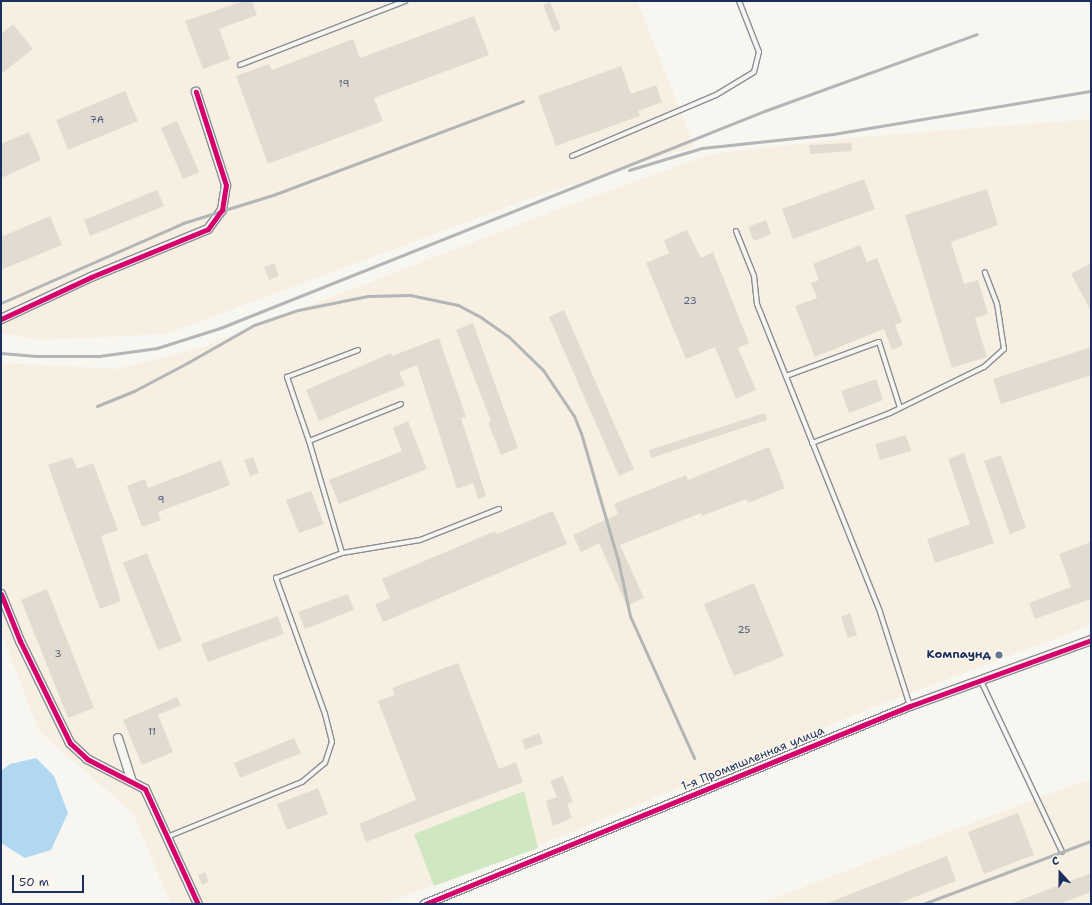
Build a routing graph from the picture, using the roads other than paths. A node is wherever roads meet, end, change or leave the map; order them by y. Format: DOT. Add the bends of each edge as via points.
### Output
graph roads {
  1 [pos="405,1"];
  2 [pos="739,1"];
  3 [pos="240,65"];
  4 [pos="196,92"];
  5 [pos="572,156"];
  6 [pos="736,231"];
  7 [pos="985,272"];
  8 [pos="1,319"];
  9 [pos="358,350"];
  10 [pos="786,376"];
  11 [pos="401,404"];
  12 [pos="900,408"];
  13 [pos="309,441"];
  14 [pos="812,443"];
  15 [pos="499,509"];
  16 [pos="342,553"];
  17 [pos="1,594"];
  18 [pos="1091,640"];
  19 [pos="980,679"];
  20 [pos="910,706"];
  21 [pos="118,738"];
  22 [pos="132,782"];
  23 [pos="167,837"];
  24 [pos="1062,852"];
  25 [pos="198,904"];
  26 [pos="425,904"];
  1 -- 3 [label="lane"];
  2 -- 5 [label="lane" via="759,52 754,72 716,95"];
  4 -- 8 [label="street" via="226,185 222,210 208,229 91,277"];
  6 -- 10 [label="lane" via="754,276 757,304"];
  7 -- 12 [label="lane" via="997,304 1004,349 984,367"];
  9 -- 13 [label="lane" via="287,377"];
  10 -- 12 [label="lane" via="879,342"];
  10 -- 14 [label="lane"];
  11 -- 13 [label="lane"];
  12 -- 14 [label="lane"];
  13 -- 16 [label="lane"];
  14 -- 20 [label="lane" via="880,612"];
  15 -- 16 [label="lane" via="420,540"];
  16 -- 23 [label="lane" via="276,578 325,714 332,742 325,763 302,782"];
  17 -- 22 [label="street" via="20,641 70,743 87,759"];
  18 -- 19 [label="street, 1-я Промышленная улица"];
  19 -- 20 [label="street, 1-я Промышленная улица"];
  19 -- 24 [label="lane"];
  20 -- 26 [label="street, 1-я Промышленная улица"];
  21 -- 22 [label="street"];
  22 -- 23 [label="street" via="146,789"];
  23 -- 25 [label="street"];
}
